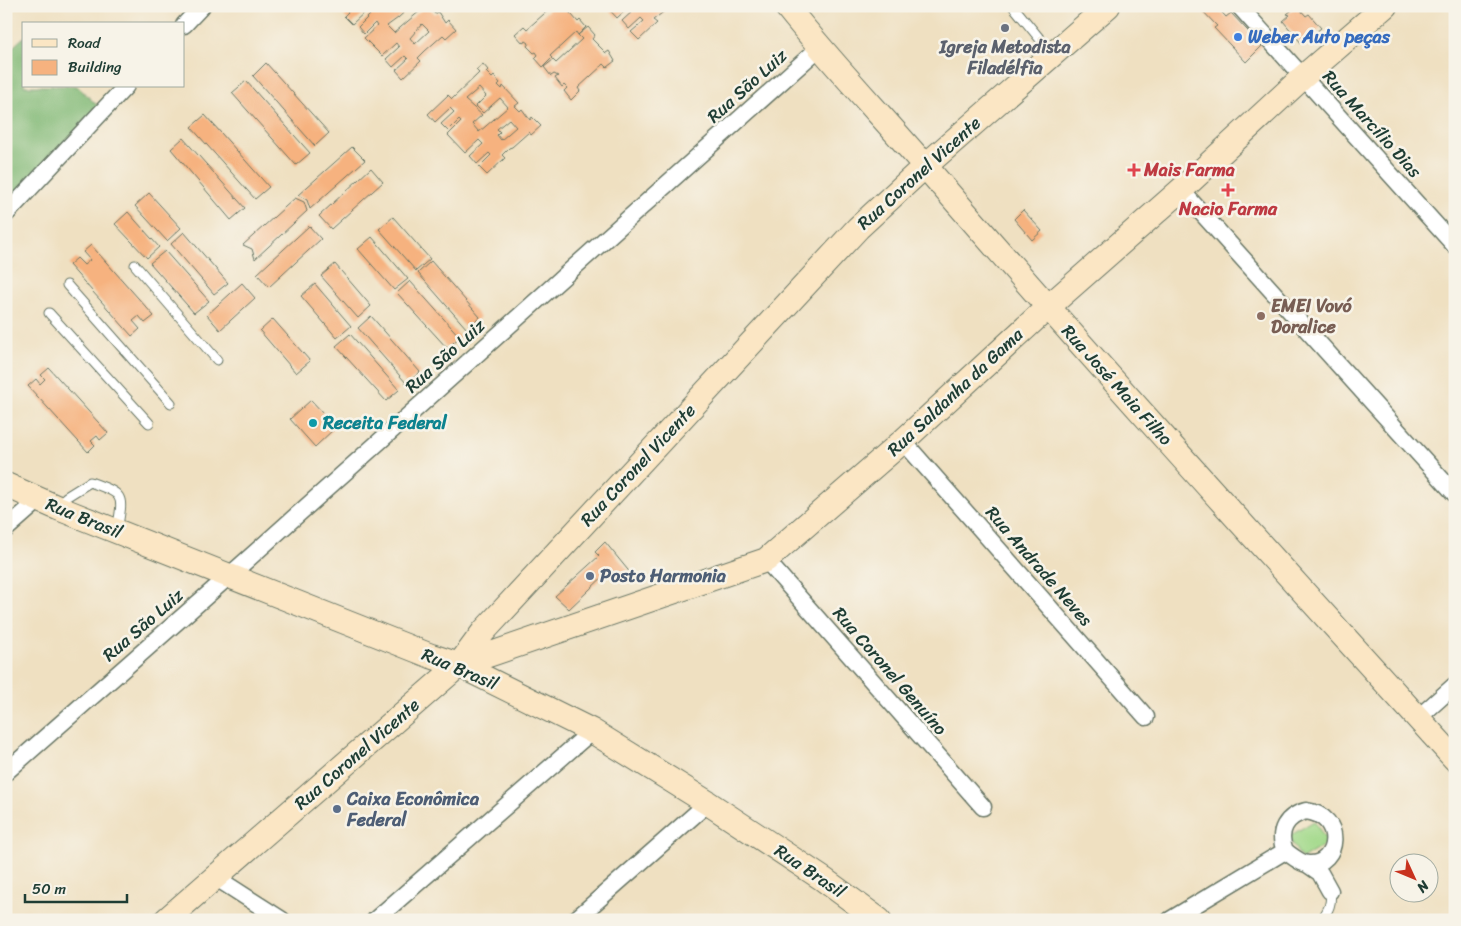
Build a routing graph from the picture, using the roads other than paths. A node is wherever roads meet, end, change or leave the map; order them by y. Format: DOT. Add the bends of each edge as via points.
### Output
graph roads {
  1 [pos="202,6"];
  2 [pos="786,6"];
  3 [pos="1013,6"];
  4 [pos="1108,6"];
  5 [pos="1239,6"];
  6 [pos="1385,6"];
  7 [pos="185,24"];
  8 [pos="819,48"];
  9 [pos="1053,55"];
  10 [pos="1303,77"];
  11 [pos="124,88"];
  12 [pos="925,166"];
  13 [pos="1180,190"];
  14 [pos="6,214"];
  15 [pos="1455,246"];
  16 [pos="135,265"];
  17 [pos="67,285"];
  18 [pos="1047,308"];
  19 [pos="49,312"];
  20 [pos="217,360"];
  21 [pos="171,403"];
  22 [pos="149,423"];
  23 [pos="903,441"];
  24 [pos="6,485"];
  25 [pos="1455,494"];
  26 [pos="48,504"];
  27 [pos="6,529"];
  28 [pos="117,531"];
  29 [pos="766,560"];
  30 [pos="229,576"];
  31 [pos="459,665"];
  32 [pos="1455,685"];
  33 [pos="1146,717"];
  34 [pos="1418,718"];
  35 [pos="592,731"];
  36 [pos="1455,759"];
  37 [pos="6,772"];
  38 [pos="708,803"];
  39 [pos="983,807"];
  40 [pos="1285,851"];
  41 [pos="1307,864"];
  42 [pos="215,877"];
  43 [pos="1330,891"];
  44 [pos="166,920"];
  45 [pos="282,920"];
  46 [pos="375,920"];
  47 [pos="575,920"];
  48 [pos="879,920"];
  49 [pos="1170,920"];
  50 [pos="1321,920"];
  1 -- 7 [label="street"];
  2 -- 8 [label="street, Rua José Maia Filho"];
  3 -- 9 [label="lane"];
  4 -- 9 [label="street, Rua Coronel Vicente"];
  5 -- 10 [label="street, Rua Marcílio Dias"];
  6 -- 10 [label="street, Rua Saldanha da Gama"];
  8 -- 12 [label="street, Rua José Maia Filho"];
  8 -- 30 [label="street, Rua São Luiz"];
  9 -- 12 [label="street, Rua Coronel Vicente"];
  10 -- 13 [label="street, Rua Saldanha da Gama"];
  10 -- 15 [label="street, Rua Marcílio Dias"];
  11 -- 14 [label="street"];
  12 -- 18 [label="street, Rua José Maia Filho"];
  12 -- 31 [label="street, Rua Coronel Vicente" via="858,228 484,631"];
  13 -- 18 [label="street, Rua Saldanha da Gama"];
  13 -- 25 [label="street"];
  16 -- 20 [label="lane"];
  17 -- 21 [label="lane"];
  18 -- 23 [label="street, Rua Saldanha da Gama"];
  18 -- 34 [label="street, Rua José Maia Filho"];
  19 -- 22 [label="lane"];
  23 -- 29 [label="street, Rua Saldanha da Gama"];
  23 -- 33 [label="street, Rua Andrade Neves"];
  24 -- 26 [label="street, Rua Brasil"];
  26 -- 27 [label="street"];
  26 -- 28 [label="street, Rua Brasil"];
  26 -- 28 [label="lane" via="90,482 115,491 122,506"];
  28 -- 30 [label="street, Rua Brasil"];
  29 -- 31 [label="street, Rua Saldanha da Gama"];
  29 -- 39 [label="street, Rua Coronel Genuíno"];
  30 -- 31 [label="street, Rua Brasil"];
  30 -- 37 [label="street, Rua São Luiz"];
  31 -- 35 [label="street, Rua Brasil"];
  31 -- 42 [label="street, Rua Coronel Vicente"];
  32 -- 34 [label="street"];
  34 -- 36 [label="street, Rua José Maia Filho"];
  35 -- 38 [label="street, Rua Brasil"];
  35 -- 46 [label="street"];
  38 -- 47 [label="street"];
  38 -- 48 [label="street, Rua Brasil"];
  40 -- 41 [label="street"];
  40 -- 41 [label="street" via="1281,834 1290,818 1306,811 1323,816 1332,829 1333,846 1324,859"];
  40 -- 49 [label="street"];
  41 -- 43 [label="street" via="1320,873"];
  42 -- 44 [label="street, Rua Coronel Vicente"];
  42 -- 45 [label="street"];
  43 -- 50 [label="lane" via="1328,912"];
}
